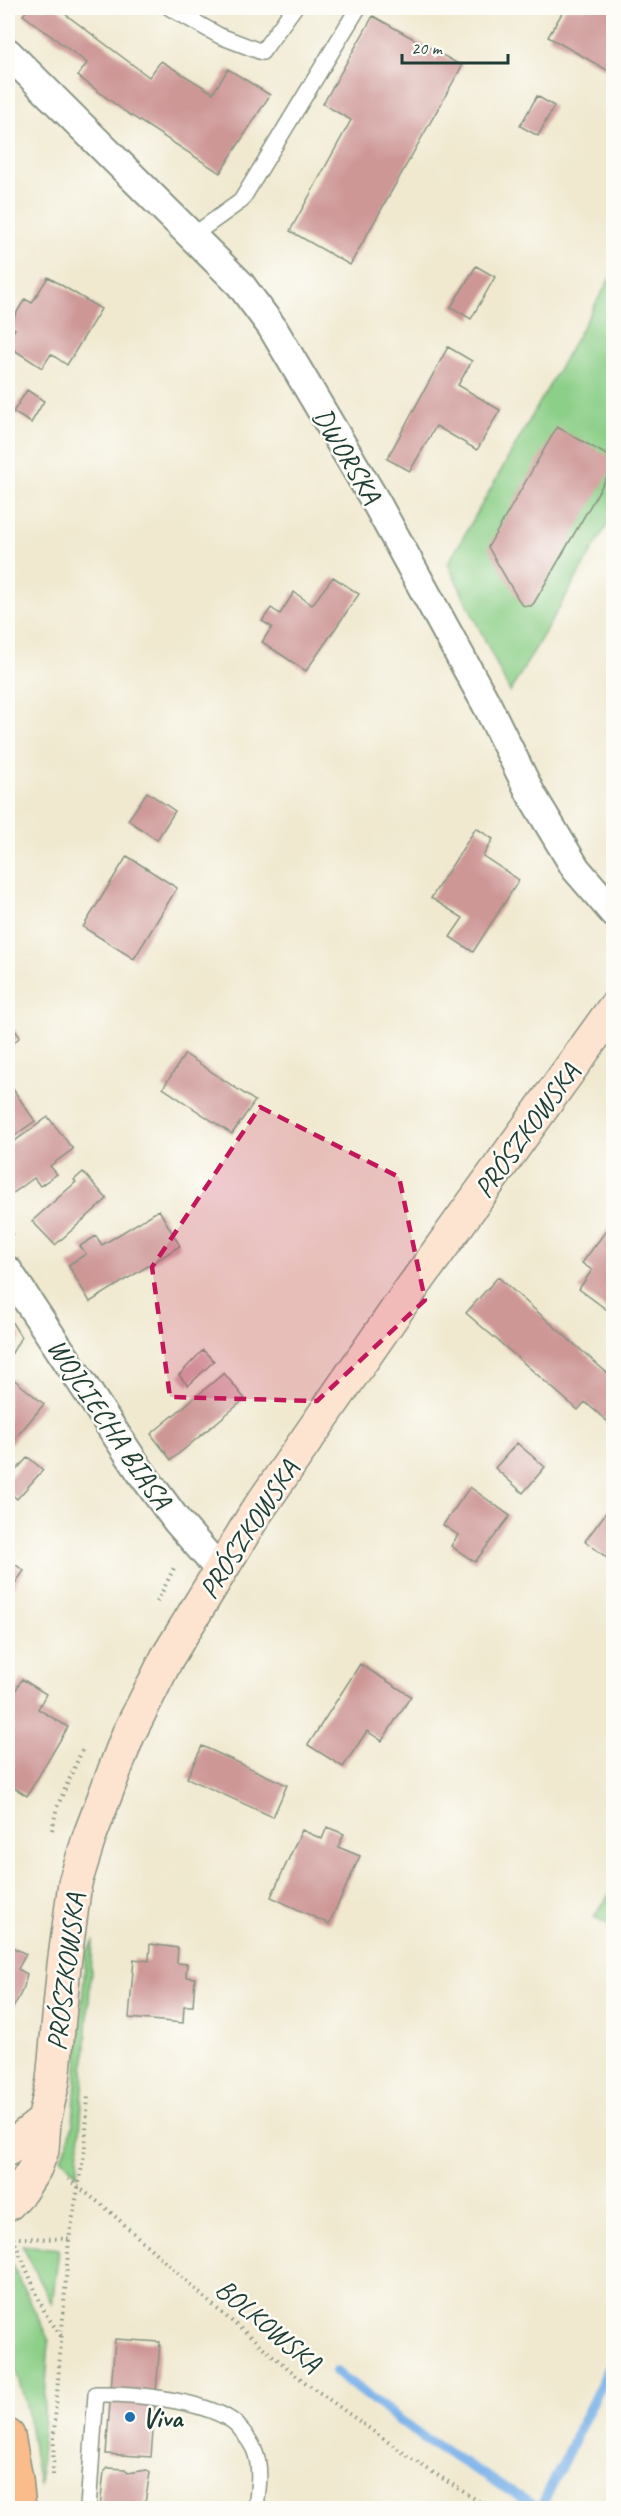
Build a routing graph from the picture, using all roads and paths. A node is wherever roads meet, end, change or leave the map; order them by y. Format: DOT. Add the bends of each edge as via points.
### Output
graph roads {
  1 [pos="170,8"];
  2 [pos="294,8"];
  3 [pos="358,8"];
  4 [pos="8,53"];
  5 [pos="192,236"];
  6 [pos="614,913"];
  7 [pos="614,963"];
  8 [pos="607,995"];
  9 [pos="8,1229"];
  10 [pos="14,1260"];
  11 [pos="175,1560"];
  12 [pos="219,1569"];
  13 [pos="152,1612"];
  14 [pos="84,1746"];
  15 [pos="51,1837"];
  16 [pos="88,2091"];
  17 [pos="43,2136"];
  18 [pos="8,2149"];
  19 [pos="80,2186"];
  20 [pos="8,2204"];
  21 [pos="8,2230"];
  22 [pos="13,2238"];
  23 [pos="69,2239"];
  24 [pos="61,2336"];
  25 [pos="8,2436"];
  26 [pos="53,2476"];
  27 [pos="19,2508"];
  28 [pos="88,2508"];
  29 [pos="256,2508"];
  30 [pos="489,2508"];
  1 -- 2 [label="lane" via="220,36 262,52"];
  3 -- 5 [label="lane" via="241,201"];
  4 -- 5 [label="street, DWORSKA"];
  5 -- 6 [label="street, DWORSKA" via="240,284 272,327 377,504 492,714 531,794 576,868"];
  7 -- 8 [label="path"];
  8 -- 12 [label="main road, PRÓSZKOWSKA"];
  9 -- 10 [label="path"];
  10 -- 12 [label="street, WOJCIECHA BIASA" via="140,1471"];
  11 -- 13 [label="path" via="175,1568"];
  12 -- 17 [label="main road, PRÓSZKOWSKA" via="128,1735 75,1883"];
  14 -- 15 [label="path" via="57,1807"];
  16 -- 19 [label="path"];
  17 -- 18 [label="main road"];
  17 -- 19 [label="path, BOLKOWSKA" via="55,2171"];
  17 -- 20 [label="main road, PRÓSZKOWSKA" via="35,2168"];
  19 -- 23 [label="path"];
  19 -- 30 [label="path, BOLKOWSKA" via="302,2380 409,2457"];
  21 -- 22 [label="path"];
  22 -- 23 [label="path"];
  22 -- 24 [label="path" via="45,2313"];
  23 -- 24 [label="path"];
  24 -- 26 [label="path"];
  25 -- 27 [label="main road"];
  28 -- 29 [label="lane" via="96,2394 110,2394 205,2408 233,2421 254,2450 259,2473"];
}
